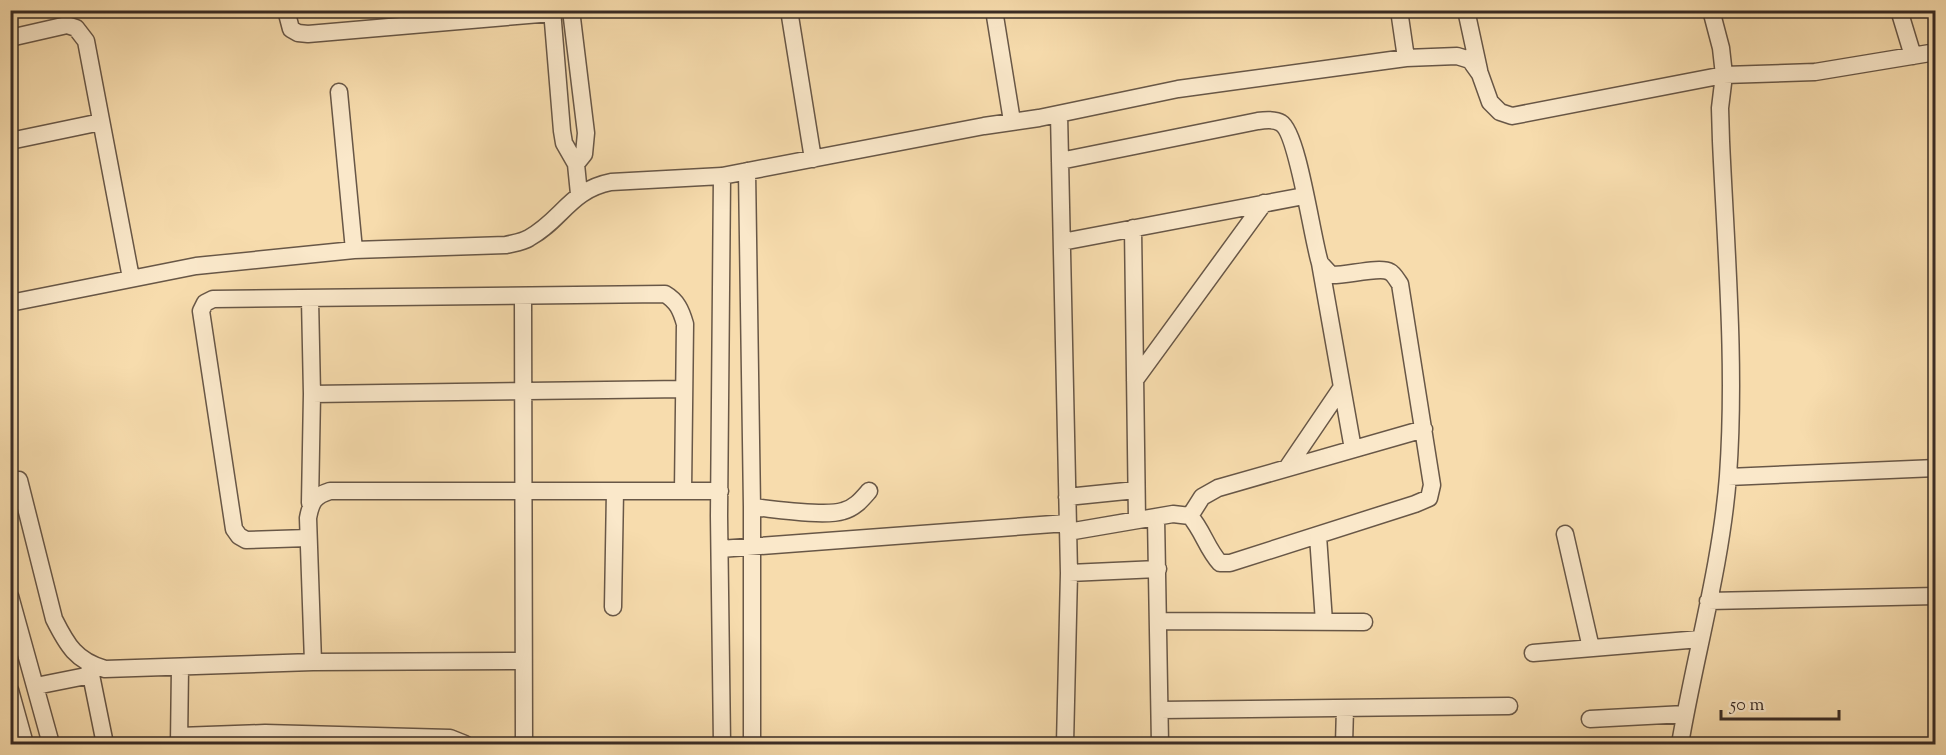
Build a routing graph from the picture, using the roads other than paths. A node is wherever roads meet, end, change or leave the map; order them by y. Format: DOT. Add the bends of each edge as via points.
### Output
graph roads {
  1 [pos="286,10"];
  2 [pos="571,10"];
  3 [pos="789,10"];
  4 [pos="994,10"];
  5 [pos="1399,10"];
  6 [pos="1466,10"];
  7 [pos="1711,10"];
  8 [pos="1899,10"];
  9 [pos="552,12"];
  10 [pos="10,38"];
  11 [pos="1935,52"];
  12 [pos="1912,56"];
  13 [pos="1406,58"];
  14 [pos="1480,74"];
  15 [pos="1724,75"];
  16 [pos="339,92"];
  17 [pos="1059,114"];
  18 [pos="1012,121"];
  19 [pos="101,122"];
  20 [pos="10,141"];
  21 [pos="813,159"];
  22 [pos="1060,161"];
  23 [pos="576,164"];
  24 [pos="747,171"];
  25 [pos="723,176"];
  26 [pos="579,194"];
  27 [pos="1304,196"];
  28 [pos="1264,203"];
  29 [pos="1132,228"];
  30 [pos="1062,242"];
  31 [pos="354,250"];
  32 [pos="1320,262"];
  33 [pos="131,278"];
  34 [pos="523,296"];
  35 [pos="310,299"];
  36 [pos="10,303"];
  37 [pos="1135,380"];
  38 [pos="1342,387"];
  39 [pos="684,389"];
  40 [pos="522,392"];
  41 [pos="312,394"];
  42 [pos="1424,429"];
  43 [pos="1353,449"];
  44 [pos="1287,468"];
  45 [pos="1935,468"];
  46 [pos="1728,477"];
  47 [pos="19,480"];
  48 [pos="720,490"];
  49 [pos="1136,490"];
  50 [pos="522,491"];
  51 [pos="615,491"];
  52 [pos="683,491"];
  53 [pos="870,491"];
  54 [pos="1067,497"];
  55 [pos="310,503"];
  56 [pos="752,507"];
  57 [pos="1190,516"];
  58 [pos="1156,517"];
  59 [pos="1137,520"];
  60 [pos="1067,528"];
  61 [pos="1565,534"];
  62 [pos="1318,536"];
  63 [pos="308,537"];
  64 [pos="750,548"];
  65 [pos="720,549"];
  66 [pos="1158,569"];
  67 [pos="1069,573"];
  68 [pos="10,596"];
  69 [pos="1935,596"];
  70 [pos="1708,601"];
  71 [pos="613,607"];
  72 [pos="1159,621"];
  73 [pos="1324,622"];
  74 [pos="1364,622"];
  75 [pos="1700,639"];
  76 [pos="1591,648"];
  77 [pos="1533,653"];
  78 [pos="523,661"];
  79 [pos="313,662"];
  80 [pos="180,667"];
  81 [pos="90,670"];
  82 [pos="36,686"];
  83 [pos="10,690"];
  84 [pos="1509,706"];
  85 [pos="1345,708"];
  86 [pos="1160,710"];
  87 [pos="1685,714"];
  88 [pos="1590,719"];
  89 [pos="179,740"];
  90 [pos="25,744"];
  91 [pos="51,744"];
  92 [pos="105,744"];
  93 [pos="465,744"];
  94 [pos="524,744"];
  95 [pos="722,744"];
  96 [pos="752,744"];
  97 [pos="1065,744"];
  98 [pos="1160,744"];
  99 [pos="1344,744"];
  100 [pos="1680,744"];
  1 -- 9 [label="street" via="291,29 308,34"];
  2 -- 23 [label="street" via="586,133 584,154"];
  3 -- 21 [label="street"];
  4 -- 18 [label="street"];
  5 -- 13 [label="street"];
  6 -- 14 [label="street"];
  7 -- 15 [label="street"];
  8 -- 12 [label="street"];
  9 -- 23 [label="street" via="562,131"];
  10 -- 19 [label="street" via="67,25 76,28 86,41"];
  11 -- 12 [label="street"];
  12 -- 15 [label="street" via="1815,72"];
  13 -- 14 [label="street" via="1456,56 1470,60"];
  13 -- 17 [label="street" via="1178,89"];
  14 -- 15 [label="street" via="1490,102 1500,112 1512,116"];
  15 -- 46 [label="street" via="1720,108 1732,367"];
  16 -- 31 [label="street"];
  17 -- 18 [label="street"];
  17 -- 22 [label="street"];
  18 -- 21 [label="street"];
  19 -- 20 [label="street"];
  19 -- 33 [label="street"];
  21 -- 24 [label="street"];
  22 -- 27 [label="street" via="1270,120 1281,123 1290,134"];
  22 -- 30 [label="street"];
  23 -- 26 [label="street"];
  24 -- 25 [label="street"];
  24 -- 56 [label="street"];
  25 -- 26 [label="street" via="611,182"];
  25 -- 48 [label="street"];
  26 -- 31 [label="street" via="527,240 506,245"];
  27 -- 28 [label="street"];
  27 -- 32 [label="street"];
  28 -- 29 [label="street"];
  28 -- 37 [label="street"];
  29 -- 30 [label="street"];
  29 -- 37 [label="street"];
  30 -- 54 [label="street"];
  31 -- 33 [label="street" via="196,266"];
  32 -- 38 [label="street"];
  32 -- 42 [label="street" via="1331,275 1383,270 1391,272 1400,284"];
  33 -- 36 [label="street"];
  34 -- 35 [label="street"];
  34 -- 39 [label="street" via="664,294 681,310 685,324"];
  34 -- 40 [label="street"];
  35 -- 41 [label="street"];
  35 -- 63 [label="street" via="213,299 201,311 234,529 246,540"];
  37 -- 49 [label="street"];
  38 -- 43 [label="street"];
  38 -- 44 [label="street"];
  39 -- 40 [label="street"];
  39 -- 52 [label="street"];
  40 -- 41 [label="street"];
  40 -- 50 [label="street"];
  41 -- 55 [label="street"];
  42 -- 43 [label="street"];
  42 -- 62 [label="street" via="1432,485 1429,498"];
  43 -- 44 [label="street"];
  44 -- 57 [label="street" via="1210,491"];
  45 -- 46 [label="street"];
  46 -- 70 [label="street"];
  47 -- 81 [label="street" via="54,619"];
  48 -- 52 [label="street"];
  48 -- 65 [label="street"];
  49 -- 54 [label="street"];
  49 -- 59 [label="street"];
  50 -- 51 [label="street"];
  50 -- 55 [label="street" via="330,491"];
  50 -- 78 [label="street"];
  51 -- 52 [label="street"];
  51 -- 71 [label="street"];
  53 -- 56 [label="street" via="843,511"];
  54 -- 60 [label="street"];
  55 -- 63 [label="street"];
  56 -- 64 [label="street"];
  57 -- 58 [label="street"];
  57 -- 62 [label="street" via="1220,563"];
  58 -- 59 [label="street"];
  58 -- 66 [label="street"];
  59 -- 60 [label="street"];
  60 -- 64 [label="street"];
  60 -- 67 [label="street"];
  61 -- 76 [label="street"];
  62 -- 73 [label="street"];
  63 -- 79 [label="street"];
  64 -- 65 [label="street"];
  64 -- 96 [label="street"];
  65 -- 95 [label="street"];
  66 -- 67 [label="street"];
  66 -- 72 [label="street"];
  67 -- 97 [label="street"];
  68 -- 82 [label="street"];
  69 -- 70 [label="street"];
  70 -- 75 [label="street"];
  72 -- 73 [label="street"];
  72 -- 86 [label="street"];
  73 -- 74 [label="street"];
  75 -- 76 [label="street"];
  75 -- 87 [label="street"];
  76 -- 77 [label="street"];
  78 -- 79 [label="street"];
  78 -- 94 [label="street"];
  79 -- 80 [label="street"];
  80 -- 81 [label="street"];
  80 -- 89 [label="street"];
  81 -- 82 [label="street"];
  81 -- 92 [label="street"];
  82 -- 91 [label="street"];
  83 -- 90 [label="street"];
  84 -- 85 [label="street"];
  85 -- 86 [label="street"];
  85 -- 99 [label="street"];
  86 -- 98 [label="street"];
  87 -- 88 [label="street"];
  87 -- 100 [label="street"];
  89 -- 93 [label="street" via="265,733 450,738"];
}
